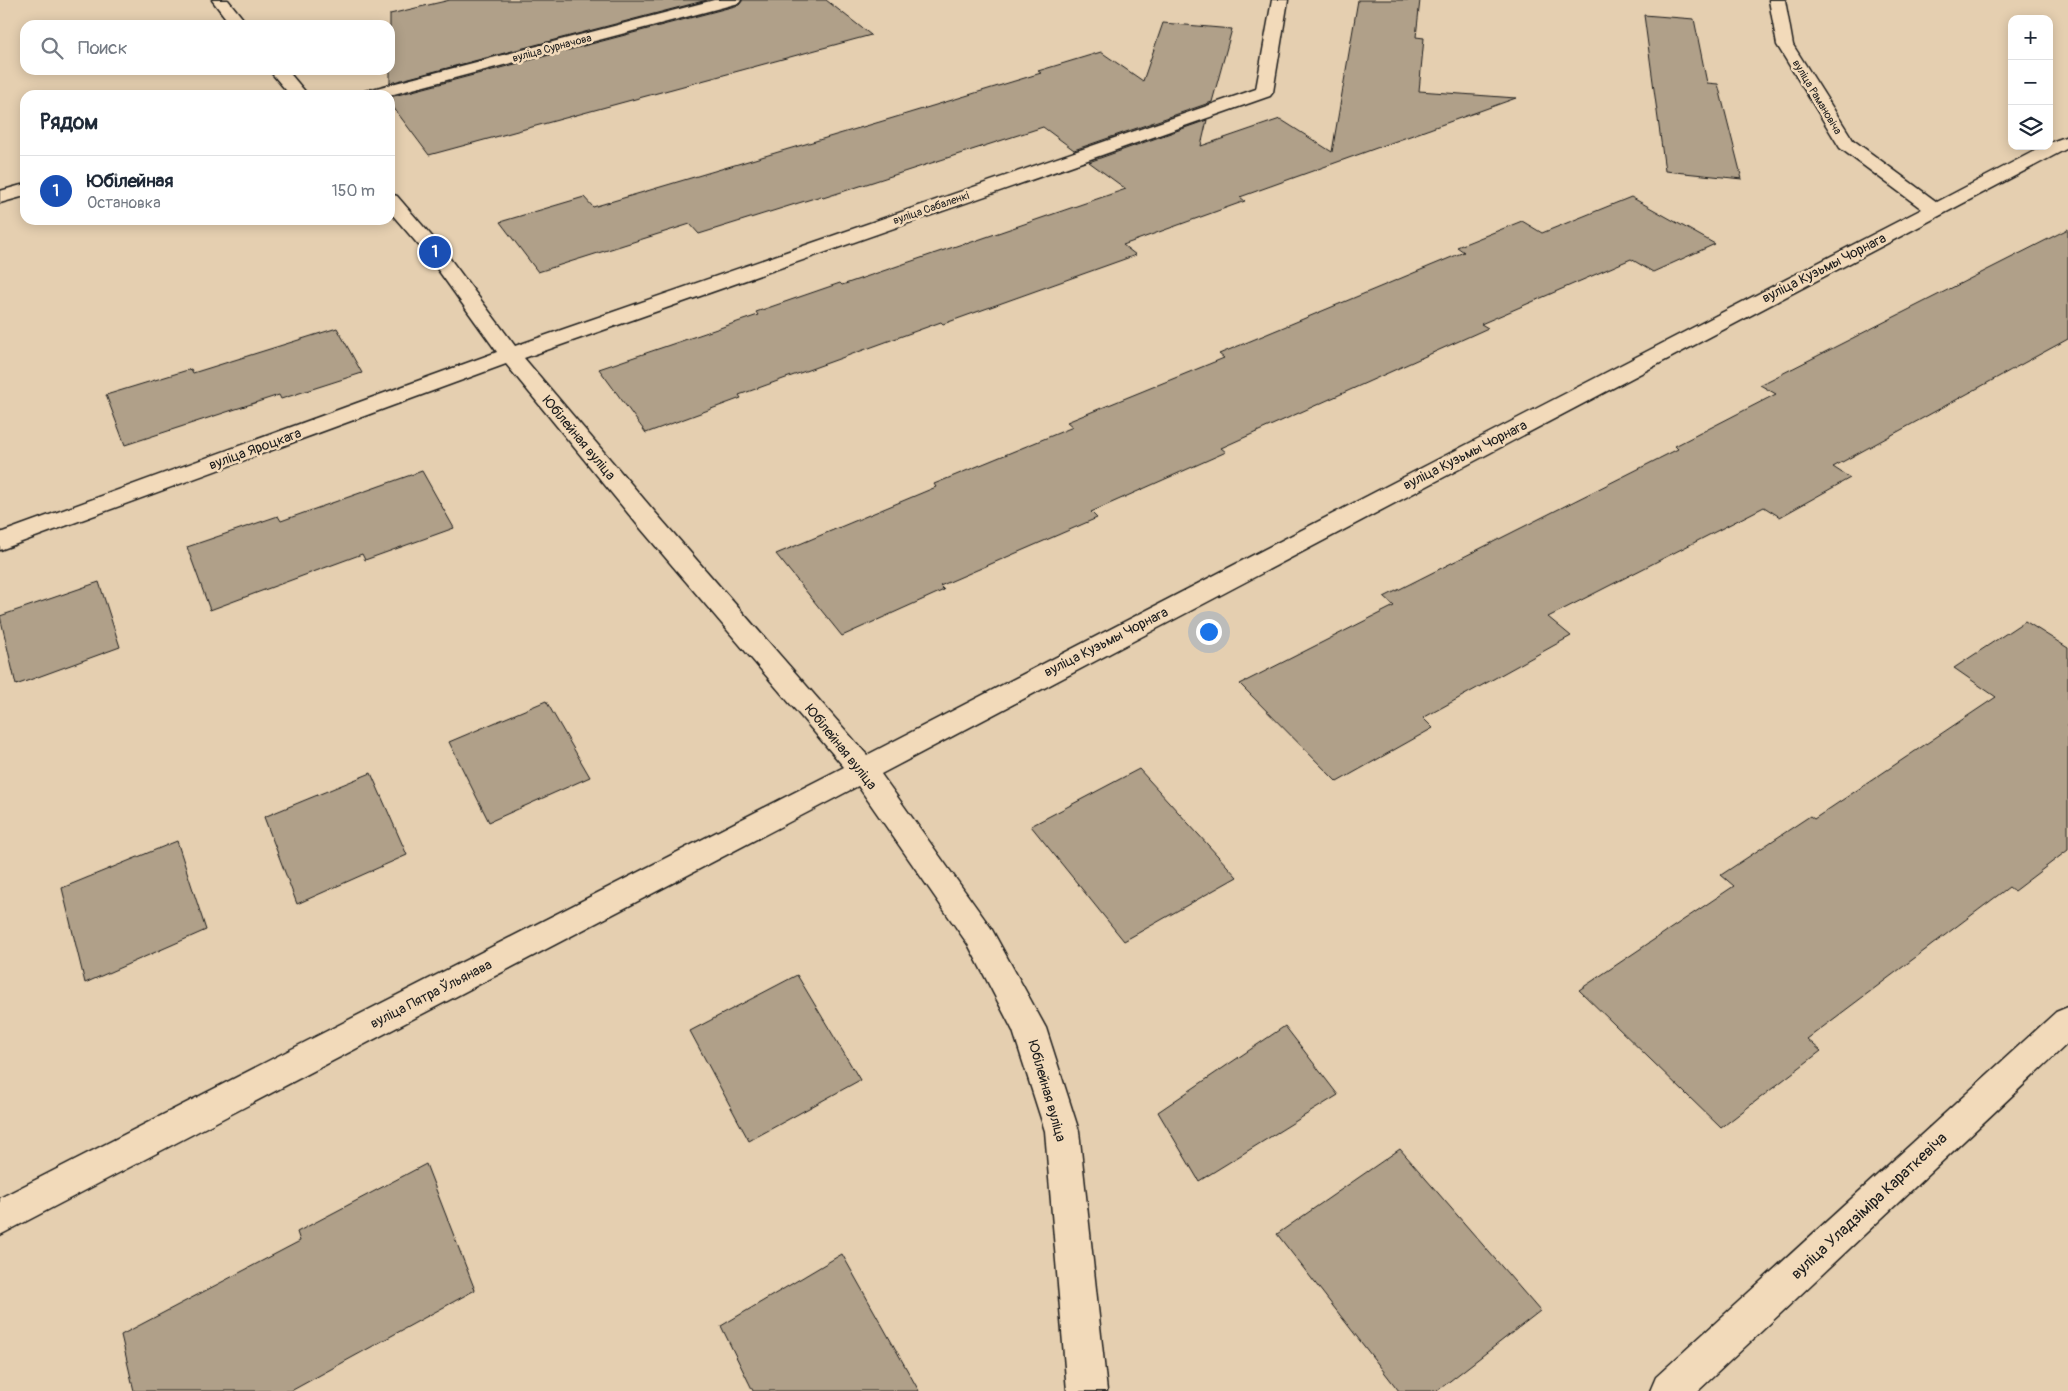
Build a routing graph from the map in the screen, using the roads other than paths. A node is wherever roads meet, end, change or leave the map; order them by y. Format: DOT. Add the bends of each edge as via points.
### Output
graph roads {
  1 [pos="220,0"];
  2 [pos="732,0"];
  3 [pos="1280,0"];
  4 [pos="1777,0"];
  5 [pos="236,20"];
  6 [pos="282,75"];
  7 [pos="295,90"];
  8 [pos="391,90"];
  9 [pos="2068,140"];
  10 [pos="20,191"];
  11 [pos="0,197"];
  12 [pos="395,206"];
  13 [pos="1936,210"];
  14 [pos="510,355"];
  15 [pos="0,542"];
  16 [pos="862,769"];
  17 [pos="2068,1022"];
  18 [pos="0,1217"];
  19 [pos="1087,1391"];
  20 [pos="1670,1391"];
  1 -- 5 [label="street"];
  2 -- 8 [label="street, вуліца Сурначова"];
  3 -- 14 [label="street, вуліца Сабаленкі" via="1264,92"];
  4 -- 13 [label="street, вуліца Рамановіча" via="1785,46 1846,144"];
  6 -- 7 [label="street"];
  9 -- 13 [label="street, вуліца Кузьмы Чорнага"];
  10 -- 11 [label="street"];
  12 -- 14 [label="street, Юбілейная вуліца" via="435,252"];
  13 -- 16 [label="street, вуліца Кузьмы Чорнага"];
  14 -- 15 [label="street, вуліца Яроцкага"];
  14 -- 16 [label="street, Юбілейная вуліца"];
  16 -- 18 [label="street, вуліца Пятра Ўльянава"];
  16 -- 19 [label="street, Юбілейная вуліца" via="980,937 1029,1028 1062,1131"];
  17 -- 20 [label="street, вуліца Уладзіміра Караткевіча"];
}
